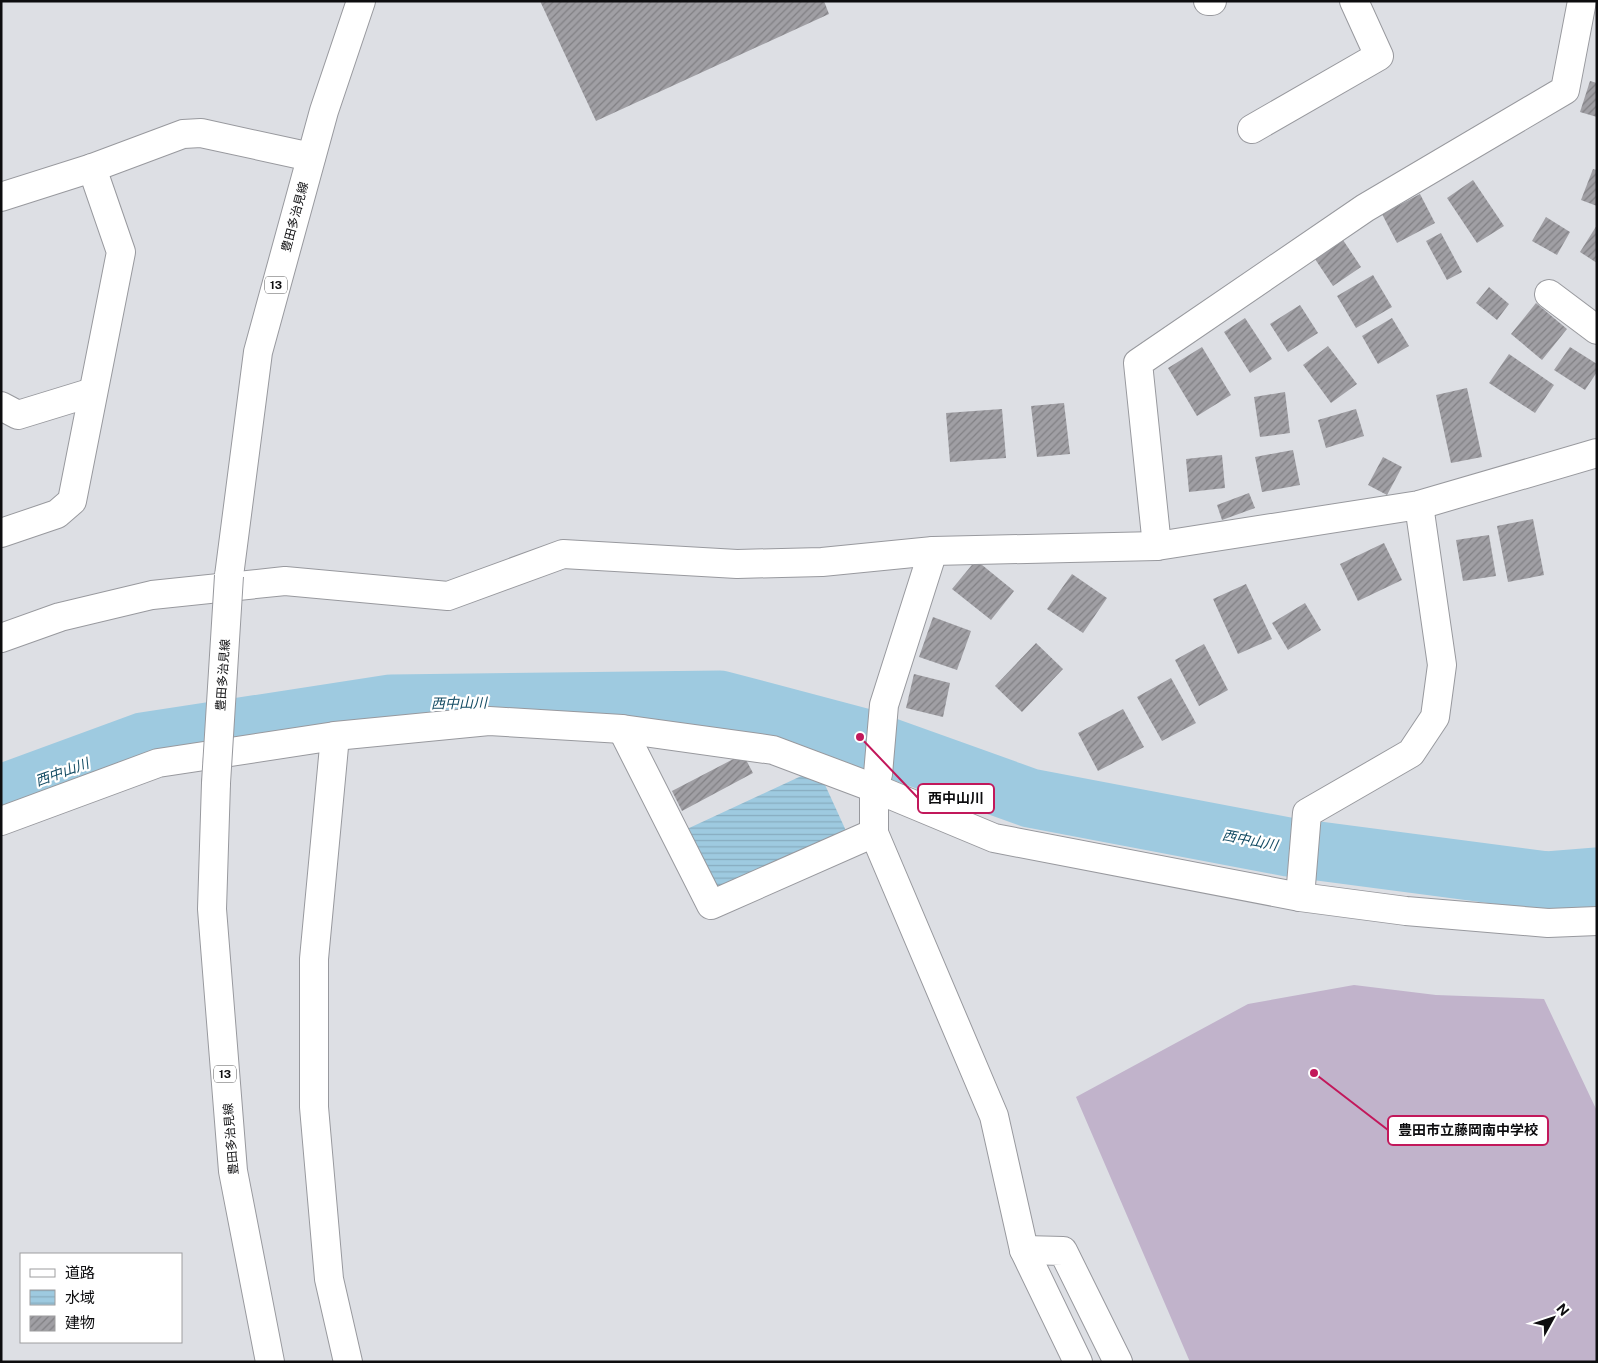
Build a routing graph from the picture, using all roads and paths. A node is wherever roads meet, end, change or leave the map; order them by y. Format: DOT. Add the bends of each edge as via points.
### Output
graph roads {
  1 [pos="361,1"];
  2 [pos="1354,1"];
  3 [pos="1582,1"];
  4 [pos="1252,129"];
  5 [pos="311,157"];
  6 [pos="92,168"];
  7 [pos="1,197"];
  8 [pos="1549,294"];
  9 [pos="1597,330"];
  10 [pos="93,392"];
  11 [pos="1,406"];
  12 [pos="1597,453"];
  13 [pos="1419,505"];
  14 [pos="1,533"];
  15 [pos="1157,546"];
  16 [pos="933,552"];
  17 [pos="1,638"];
  18 [pos="622,729"];
  19 [pos="335,736"];
  20 [pos="876,781"];
  21 [pos="1,821"];
  22 [pos="874,832"];
  23 [pos="1301,890"];
  24 [pos="1597,921"];
  25 [pos="1024,1250"];
  26 [pos="270,1362"];
  27 [pos="348,1362"];
  28 [pos="1078,1362"];
  29 [pos="1118,1362"];
  1 -- 5 [label="street, 豊田多治見線 / 13"];
  2 -- 4 [label="street" via="1379,56"];
  3 -- 15 [label="street" via="1565,90 1365,208 1138,363"];
  5 -- 6 [label="street" via="201,133 183,134"];
  5 -- 26 [label="street, 豊田多治見線 / 13, bridge" via="258,352 229,576 216,784 212,909 233,1171"];
  6 -- 7 [label="street"];
  6 -- 10 [label="street" via="120,252"];
  8 -- 9 [label="street"];
  10 -- 11 [label="street" via="18,415"];
  10 -- 14 [label="street" via="72,501 57,514"];
  12 -- 13 [label="street"];
  13 -- 15 [label="street"];
  13 -- 23 [label="street" via="1442,665 1435,717 1411,753 1307,813"];
  15 -- 16 [label="street"];
  16 -- 17 [label="street" via="822,562 737,564 563,554 448,596 285,580 152,595 60,617"];
  16 -- 20 [label="street" via="884,705"];
  18 -- 19 [label="street" via="489,721"];
  18 -- 20 [label="street" via="773,750"];
  18 -- 22 [label="street" via="711,905"];
  19 -- 21 [label="street" via="158,763"];
  19 -- 27 [label="street" via="314,959 314,1106 329,1279"];
  20 -- 22 [label="street"];
  20 -- 23 [label="street" via="994,838"];
  22 -- 25 [label="street" via="994,1116"];
  23 -- 24 [label="street" via="1406,911 1538,922"];
  25 -- 28 [label="street"];
  25 -- 29 [label="street" via="1064,1251"];
}
